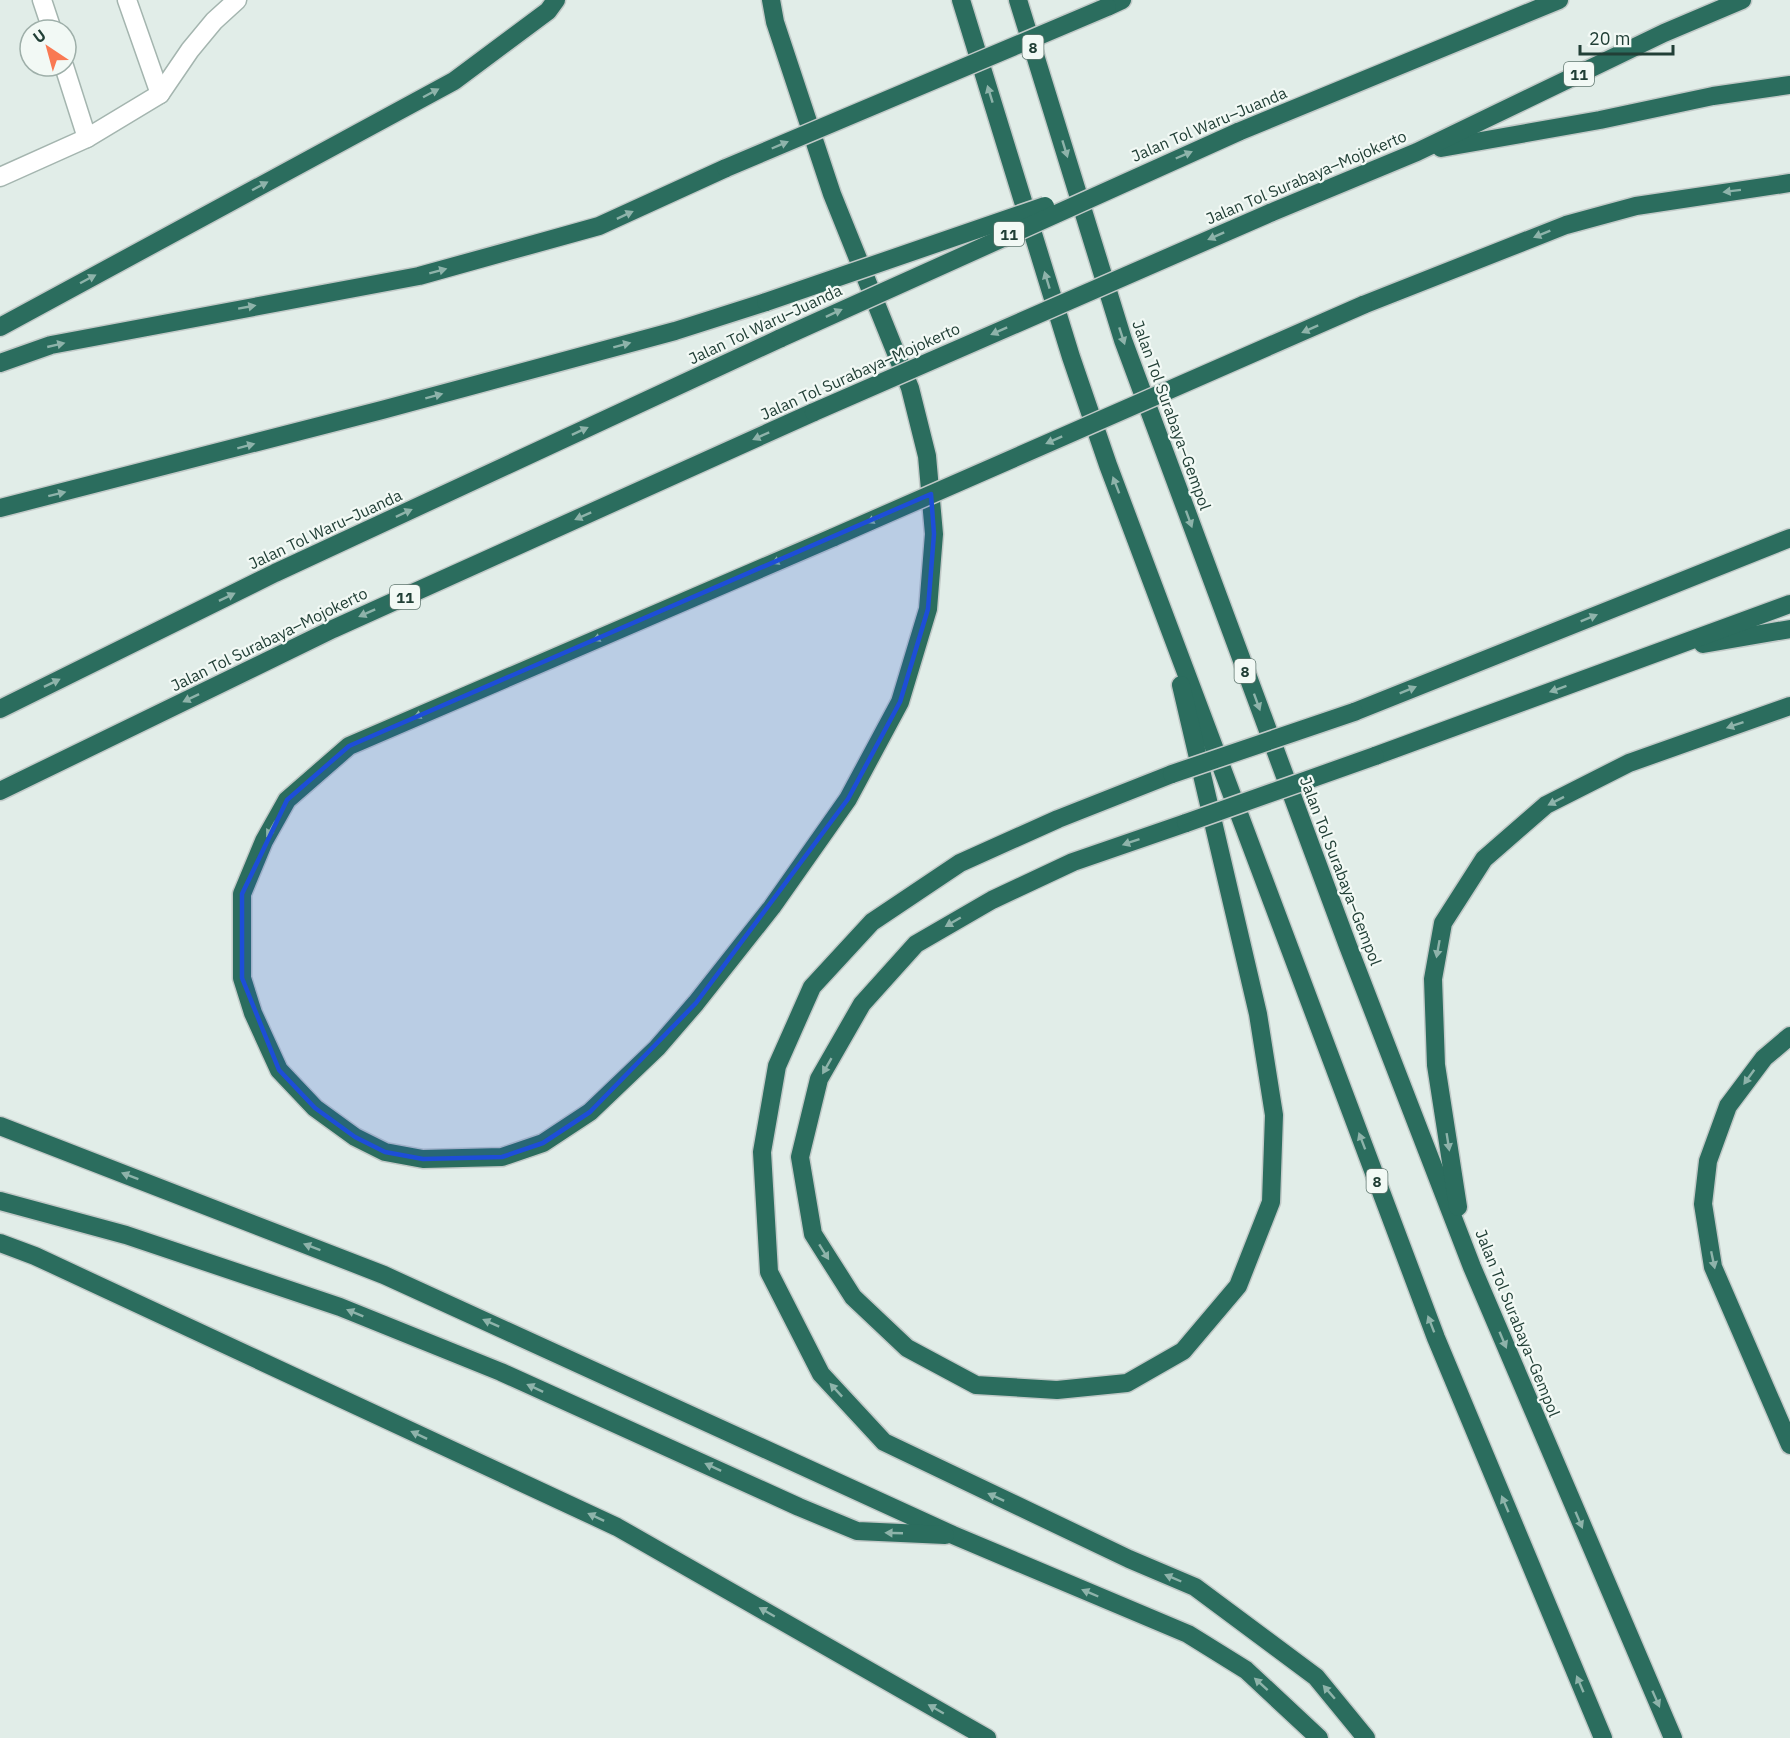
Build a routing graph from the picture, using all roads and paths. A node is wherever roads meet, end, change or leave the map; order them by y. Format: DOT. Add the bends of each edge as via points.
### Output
graph roads {
  1 [pos="42,0"];
  2 [pos="127,0"];
  3 [pos="237,0"];
  4 [pos="556,0"];
  5 [pos="770,0"];
  6 [pos="961,0"];
  7 [pos="1018,0"];
  8 [pos="1027,0"];
  9 [pos="1559,0"];
  10 [pos="1742,0"];
  11 [pos="1115,3"];
  12 [pos="48,18"];
  13 [pos="68,78"];
  14 [pos="1790,85"];
  15 [pos="1048,93"];
  16 [pos="160,94"];
  17 [pos="87,138"];
  18 [pos="1417,152"];
  19 [pos="1148,170"];
  20 [pos="2,171"];
  21 [pos="1790,183"];
  22 [pos="0,327"];
  23 [pos="0,363"];
  24 [pos="0,508"];
  25 [pos="1790,527"];
  26 [pos="1790,538"];
  27 [pos="1704,572"];
  28 [pos="1790,604"];
  29 [pos="1166,618"];
  30 [pos="1790,629"];
  31 [pos="1657,652"];
  32 [pos="1790,706"];
  33 [pos="0,709"];
  34 [pos="0,791"];
  35 [pos="1790,1036"];
  36 [pos="0,1126"];
  37 [pos="0,1201"];
  38 [pos="1463,1241"];
  39 [pos="0,1243"];
  40 [pos="1790,1445"];
  41 [pos="953,1535"];
  42 [pos="987,1738"];
  43 [pos="1319,1738"];
  44 [pos="1366,1738"];
  45 [pos="1603,1738"];
  46 [pos="1673,1738"];
  1 -- 12 [label="street"];
  2 -- 16 [label="street"];
  3 -- 16 [label="street" via="190,50"];
  22 -- 4 [label="highway, one-way" via="454,81 548,12"];
  21 -- 5 [label="highway, one-way, bridge" via="1636,206 1566,225 1363,305 834,537 349,746 287,800 264,841 242,894 242,978 279,1070 315,1108 355,1137 385,1152 423,1159 502,1157 543,1143 590,1112 657,1048 772,907 848,799 900,702 928,609 934,534 927,456 910,388 832,194"];
  29 -- 6 [label="highway, 8, one-way" via="1071,357"];
  7 -- 15 [label="highway, Jalan Tol Surabaya–Gempol / 8"];
  8 -- 15 [label="highway"];
  19 -- 9 [label="highway, Jalan Tol Waru–Juanda / 11, one-way, bridge"];
  10 -- 18 [label="highway, Jalan Tol Surabaya–Mojokerto / 11" via="1664,33"];
  23 -- 11 [label="highway, one-way, bridge" via="51,345 419,276 599,226"];
  13 -- 17 [label="street"];
  14 -- 18 [label="highway"];
  15 -- 38 [label="highway, Jalan Tol Surabaya–Gempol / 8, one-way" via="1127,351 1348,946"];
  16 -- 17 [label="street"];
  17 -- 20 [label="street"];
  18 -- 34 [label="highway, Jalan Tol Surabaya–Mojokerto / 11, one-way, bridge" via="814,412 333,629"];
  24 -- 19 [label="highway, one-way, bridge" via="675,331"];
  33 -- 19 [label="highway, Jalan Tol Waru–Juanda / 11, one-way, bridge" via="275,573"];
  25 -- 27 [label="highway"];
  26 -- 27 [label="highway"];
  44 -- 27 [label="highway, one-way, bridge" via="1316,1677 1195,1587 884,1442 821,1374 769,1272 762,1152 777,1066 812,987 872,922 960,863 1172,774 1354,712"];
  28 -- 31 [label="highway"];
  31 -- 29 [label="highway, one-way, bridge" via="1375,756 1186,823 1073,862 992,900 916,944 862,1004 819,1079 800,1157 813,1234 853,1297 907,1348 976,1385 1057,1390 1127,1383 1183,1351 1238,1286 1270,1202 1274,1115 1258,1014 1218,850"];
  45 -- 29 [label="highway, 8, one-way" via="1436,1338"];
  30 -- 31 [label="highway"];
  32 -- 38 [label="highway, one-way" via="1629,763 1546,805 1484,859 1443,924 1433,979 1436,1065"];
  35 -- 40 [label="highway, one-way" via="1764,1058 1728,1106 1708,1161 1703,1204 1713,1267"];
  41 -- 36 [label="highway, one-way" via="384,1275"];
  41 -- 37 [label="highway, one-way" via="857,1531 501,1372 340,1307 126,1235"];
  38 -- 46 [label="highway, Jalan Tol Surabaya–Gempol / 8, one-way"];
  42 -- 39 [label="highway, one-way" via="617,1527"];
  43 -- 41 [label="highway, one-way" via="1246,1670 1188,1634"];
}
